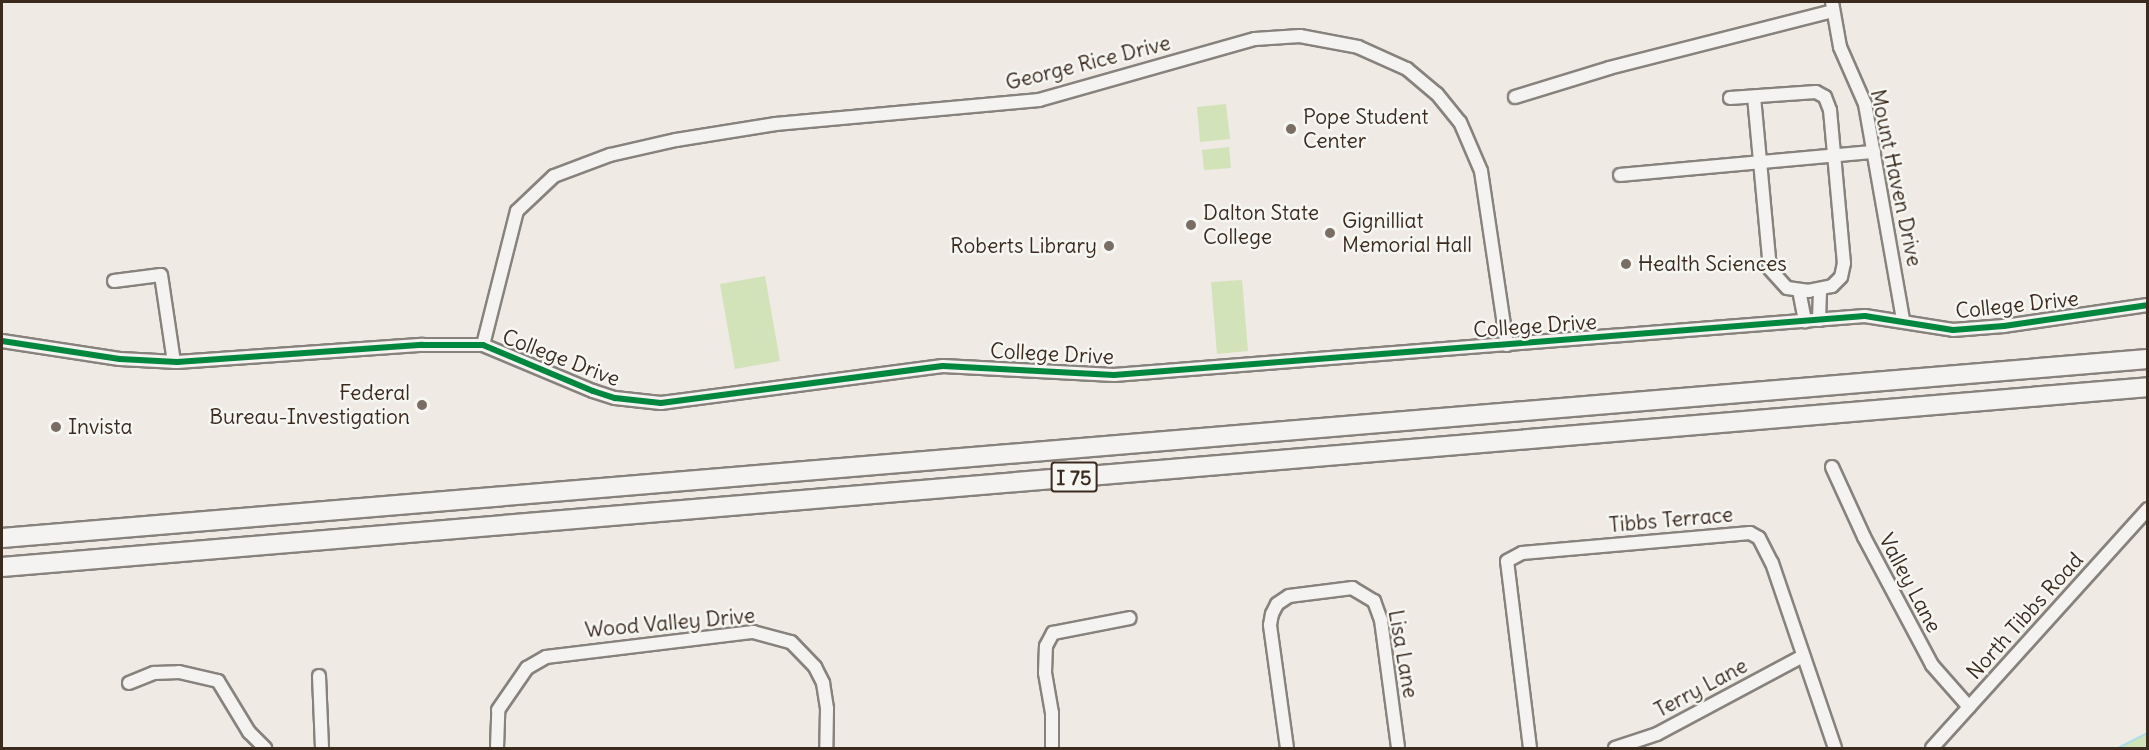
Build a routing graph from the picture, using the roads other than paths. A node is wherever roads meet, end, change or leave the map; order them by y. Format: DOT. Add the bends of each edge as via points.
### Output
graph roads {
  1 [pos="1832,6"];
  2 [pos="1515,97"];
  3 [pos="1754,97"];
  4 [pos="1730,98"];
  5 [pos="1874,152"];
  6 [pos="1835,155"];
  7 [pos="1760,162"];
  8 [pos="1620,175"];
  9 [pos="114,281"];
  10 [pos="1799,290"];
  11 [pos="1820,290"];
  12 [pos="2148,305"];
  13 [pos="1819,320"];
  14 [pos="1903,320"];
  15 [pos="1805,321"];
  16 [pos="2,341"];
  17 [pos="483,345"];
  18 [pos="1507,345"];
  19 [pos="2148,359"];
  20 [pos="174,362"];
  21 [pos="2148,387"];
  22 [pos="1832,467"];
  23 [pos="2148,509"];
  24 [pos="2,538"];
  25 [pos="2,567"];
  26 [pos="1130,618"];
  27 [pos="1803,656"];
  28 [pos="319,676"];
  29 [pos="129,683"];
  30 [pos="1969,707"];
  31 [pos="265,748"];
  32 [pos="322,748"];
  33 [pos="497,748"];
  34 [pos="826,748"];
  35 [pos="1052,748"];
  36 [pos="1287,748"];
  37 [pos="1398,748"];
  38 [pos="1530,748"];
  39 [pos="1615,748"];
  40 [pos="1835,748"];
  41 [pos="1932,748"];
  1 -- 2 [label="street"];
  1 -- 5 [label="street, Mount Haven Drive" via="1840,47 1864,104"];
  3 -- 4 [label="street"];
  3 -- 6 [label="street" via="1816,92 1825,97"];
  3 -- 7 [label="street"];
  5 -- 6 [label="street"];
  5 -- 14 [label="street, Mount Haven Drive"];
  6 -- 7 [label="street"];
  6 -- 11 [label="street" via="1844,263 1832,286"];
  7 -- 8 [label="street"];
  7 -- 10 [label="street" via="1770,269 1782,284"];
  9 -- 20 [label="street" via="161,275"];
  10 -- 11 [label="street"];
  10 -- 15 [label="street"];
  11 -- 13 [label="street"];
  12 -- 14 [label="street, College Drive" via="1953,330"];
  13 -- 14 [label="street, College Drive" via="1865,316"];
  13 -- 15 [label="street, College Drive"];
  15 -- 18 [label="street, College Drive"];
  16 -- 20 [label="street, College Drive" via="121,359"];
  17 -- 18 [label="street, College Drive" via="593,391 661,403 943,366 1114,375"];
  17 -- 18 [label="street, George Rice Drive" via="517,211 554,176 610,155 776,124 1039,100 1255,39 1300,36 1358,47 1407,69 1437,94 1460,122 1481,171"];
  17 -- 20 [label="street, College Drive" via="422,345"];
  19 -- 24 [label="highway, I 75"];
  21 -- 25 [label="highway, I 75"];
  22 -- 30 [label="street, Valley Lane" via="1932,665"];
  23 -- 30 [label="street, North Tibbs Road"];
  26 -- 35 [label="street" via="1053,633 1046,646 1045,673 1052,713"];
  27 -- 38 [label="street, Tibbs Terrace" via="1765,547 1750,533 1522,553 1507,561"];
  27 -- 39 [label="street, Terry Lane" via="1657,734"];
  27 -- 40 [label="street, Tibbs Terrace"];
  28 -- 32 [label="street"];
  29 -- 31 [label="street" via="154,673 179,672 218,681 249,732"];
  30 -- 41 [label="street, North Tibbs Road"];
  33 -- 34 [label="street, Wood Valley Drive" via="498,710 527,668 546,657 753,632 776,635 790,642 815,668 823,683 827,709"];
  36 -- 37 [label="street, Lisa Lane" via="1270,625 1272,614 1289,596 1352,588 1374,601 1381,620"];
}
